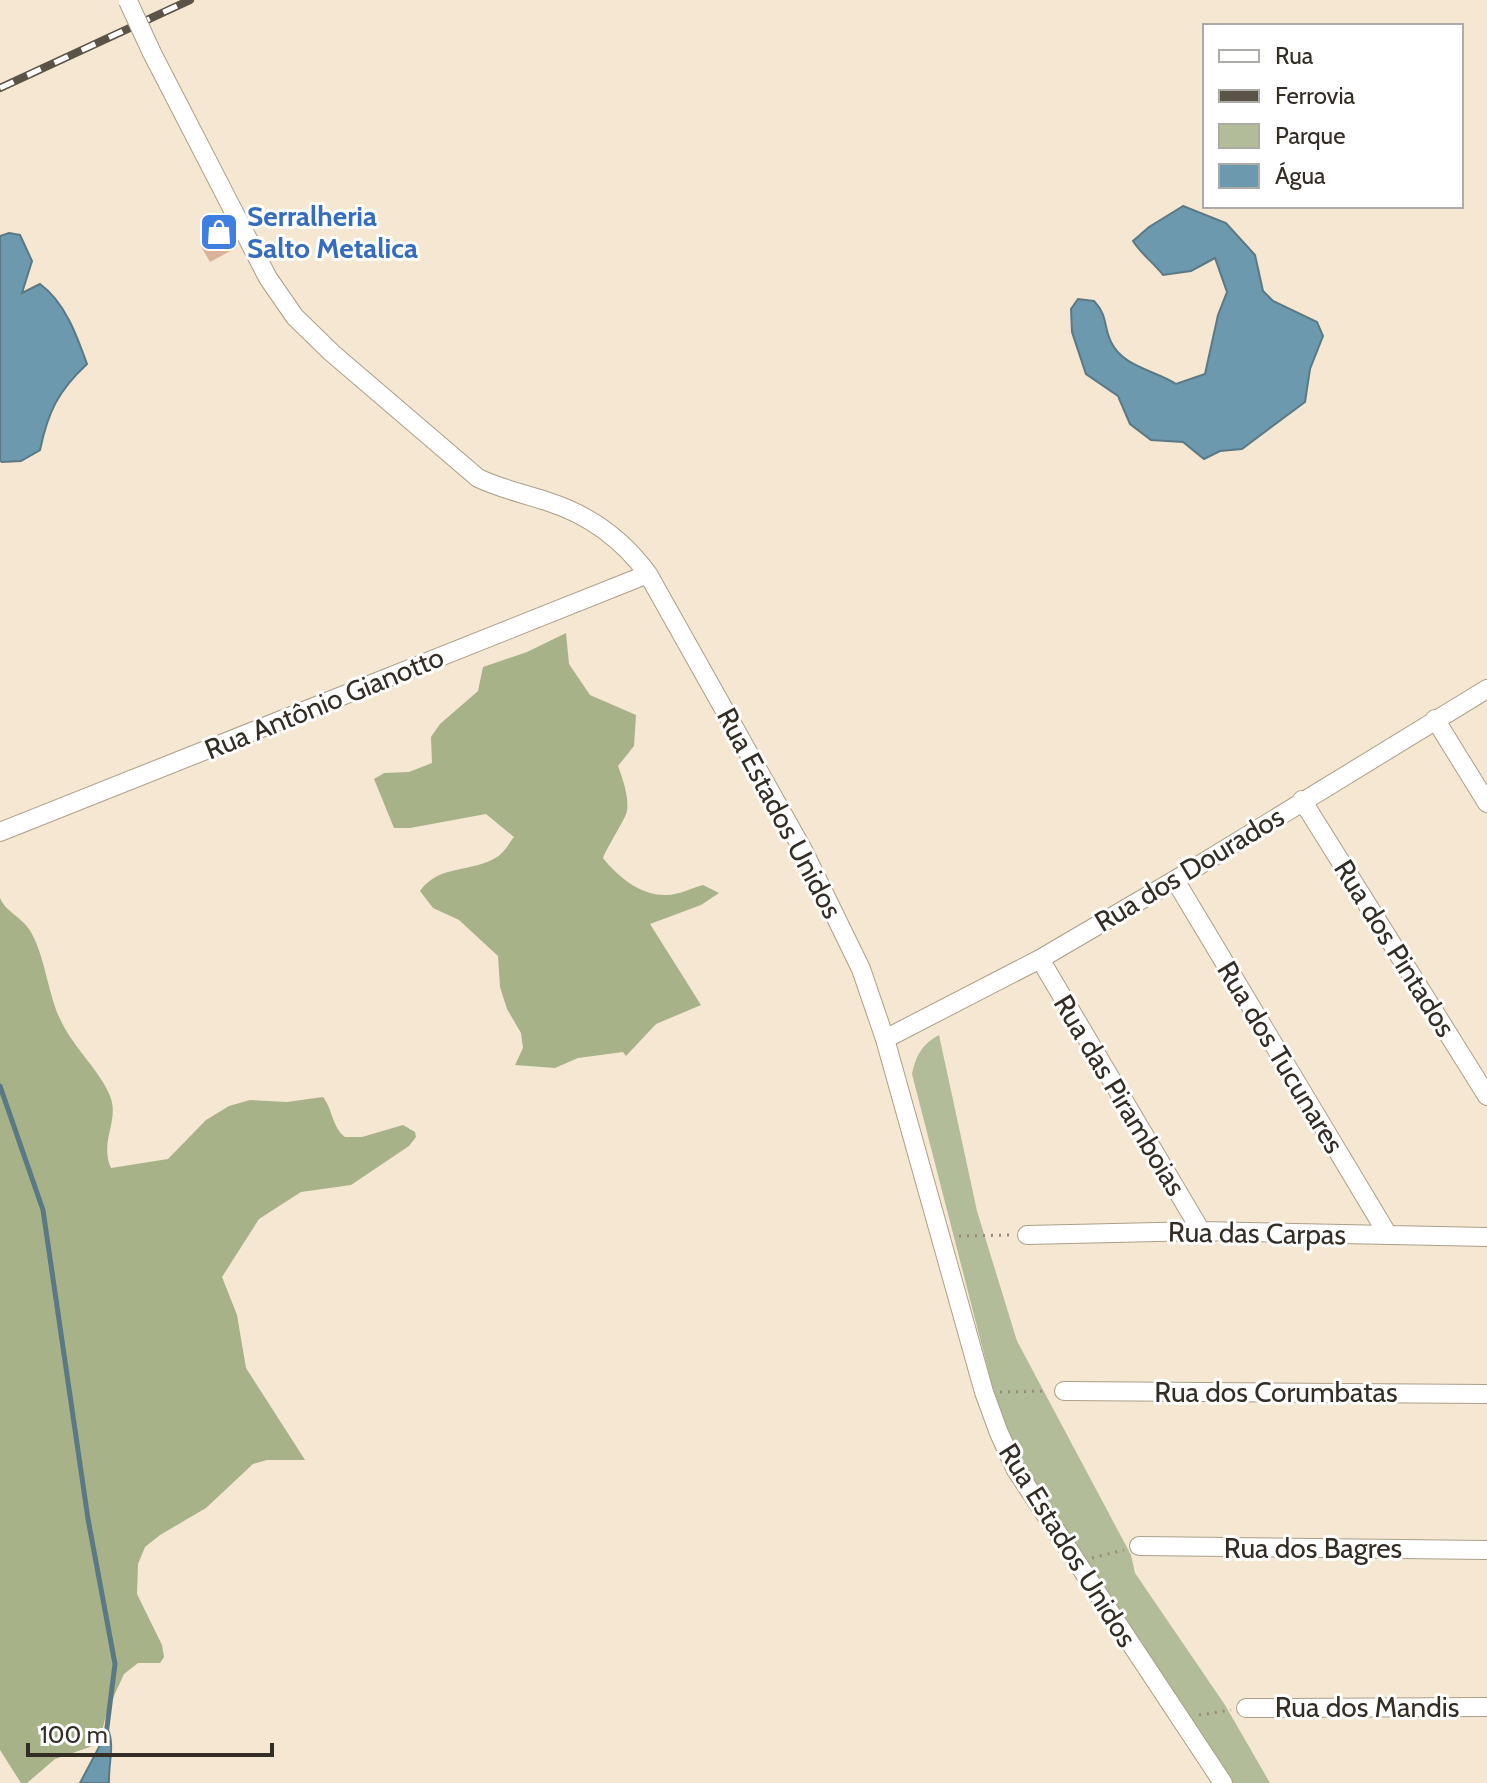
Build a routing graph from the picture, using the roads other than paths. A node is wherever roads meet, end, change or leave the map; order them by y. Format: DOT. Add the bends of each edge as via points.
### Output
graph roads {
  1 [pos="128,0"];
  2 [pos="648,574"];
  3 [pos="1487,689"];
  4 [pos="1435,719"];
  5 [pos="1302,800"];
  6 [pos="1487,803"];
  7 [pos="0,832"];
  8 [pos="1175,880"];
  9 [pos="1040,959"];
  10 [pos="885,1039"];
  11 [pos="1487,1096"];
  12 [pos="1201,1231"];
  13 [pos="1027,1235"];
  14 [pos="1388,1235"];
  15 [pos="1487,1237"];
  16 [pos="1064,1391"];
  17 [pos="1487,1394"];
  18 [pos="1139,1546"];
  19 [pos="1487,1550"];
  20 [pos="1487,1707"];
  21 [pos="1246,1708"];
  22 [pos="1223,1783"];
  1 -- 2 [label="street, Rua Estados Unidos, bridge" via="268,278 295,317 478,478 589,520 625,546"];
  2 -- 7 [label="street, Rua Antônio Gianotto"];
  2 -- 10 [label="street, Rua Estados Unidos" via="803,850 861,969"];
  3 -- 4 [label="street, Rua dos Dourados"];
  4 -- 5 [label="street, Rua dos Dourados"];
  4 -- 6 [label="street"];
  5 -- 8 [label="street, Rua dos Dourados"];
  5 -- 11 [label="street, Rua dos Pintados"];
  8 -- 9 [label="street, Rua dos Dourados"];
  8 -- 14 [label="street, Rua dos Tucunares"];
  9 -- 10 [label="street, Rua dos Dourados"];
  9 -- 12 [label="street, Rua das Piramboias"];
  10 -- 22 [label="street, Rua Estados Unidos" via="999,1433 1016,1470"];
  12 -- 13 [label="street, Rua das Carpas"];
  12 -- 14 [label="street, Rua das Carpas"];
  14 -- 15 [label="street, Rua das Carpas"];
  16 -- 17 [label="street, Rua dos Corumbatas"];
  18 -- 19 [label="street, Rua dos Bagres"];
  20 -- 21 [label="street, Rua dos Mandis"];
}
